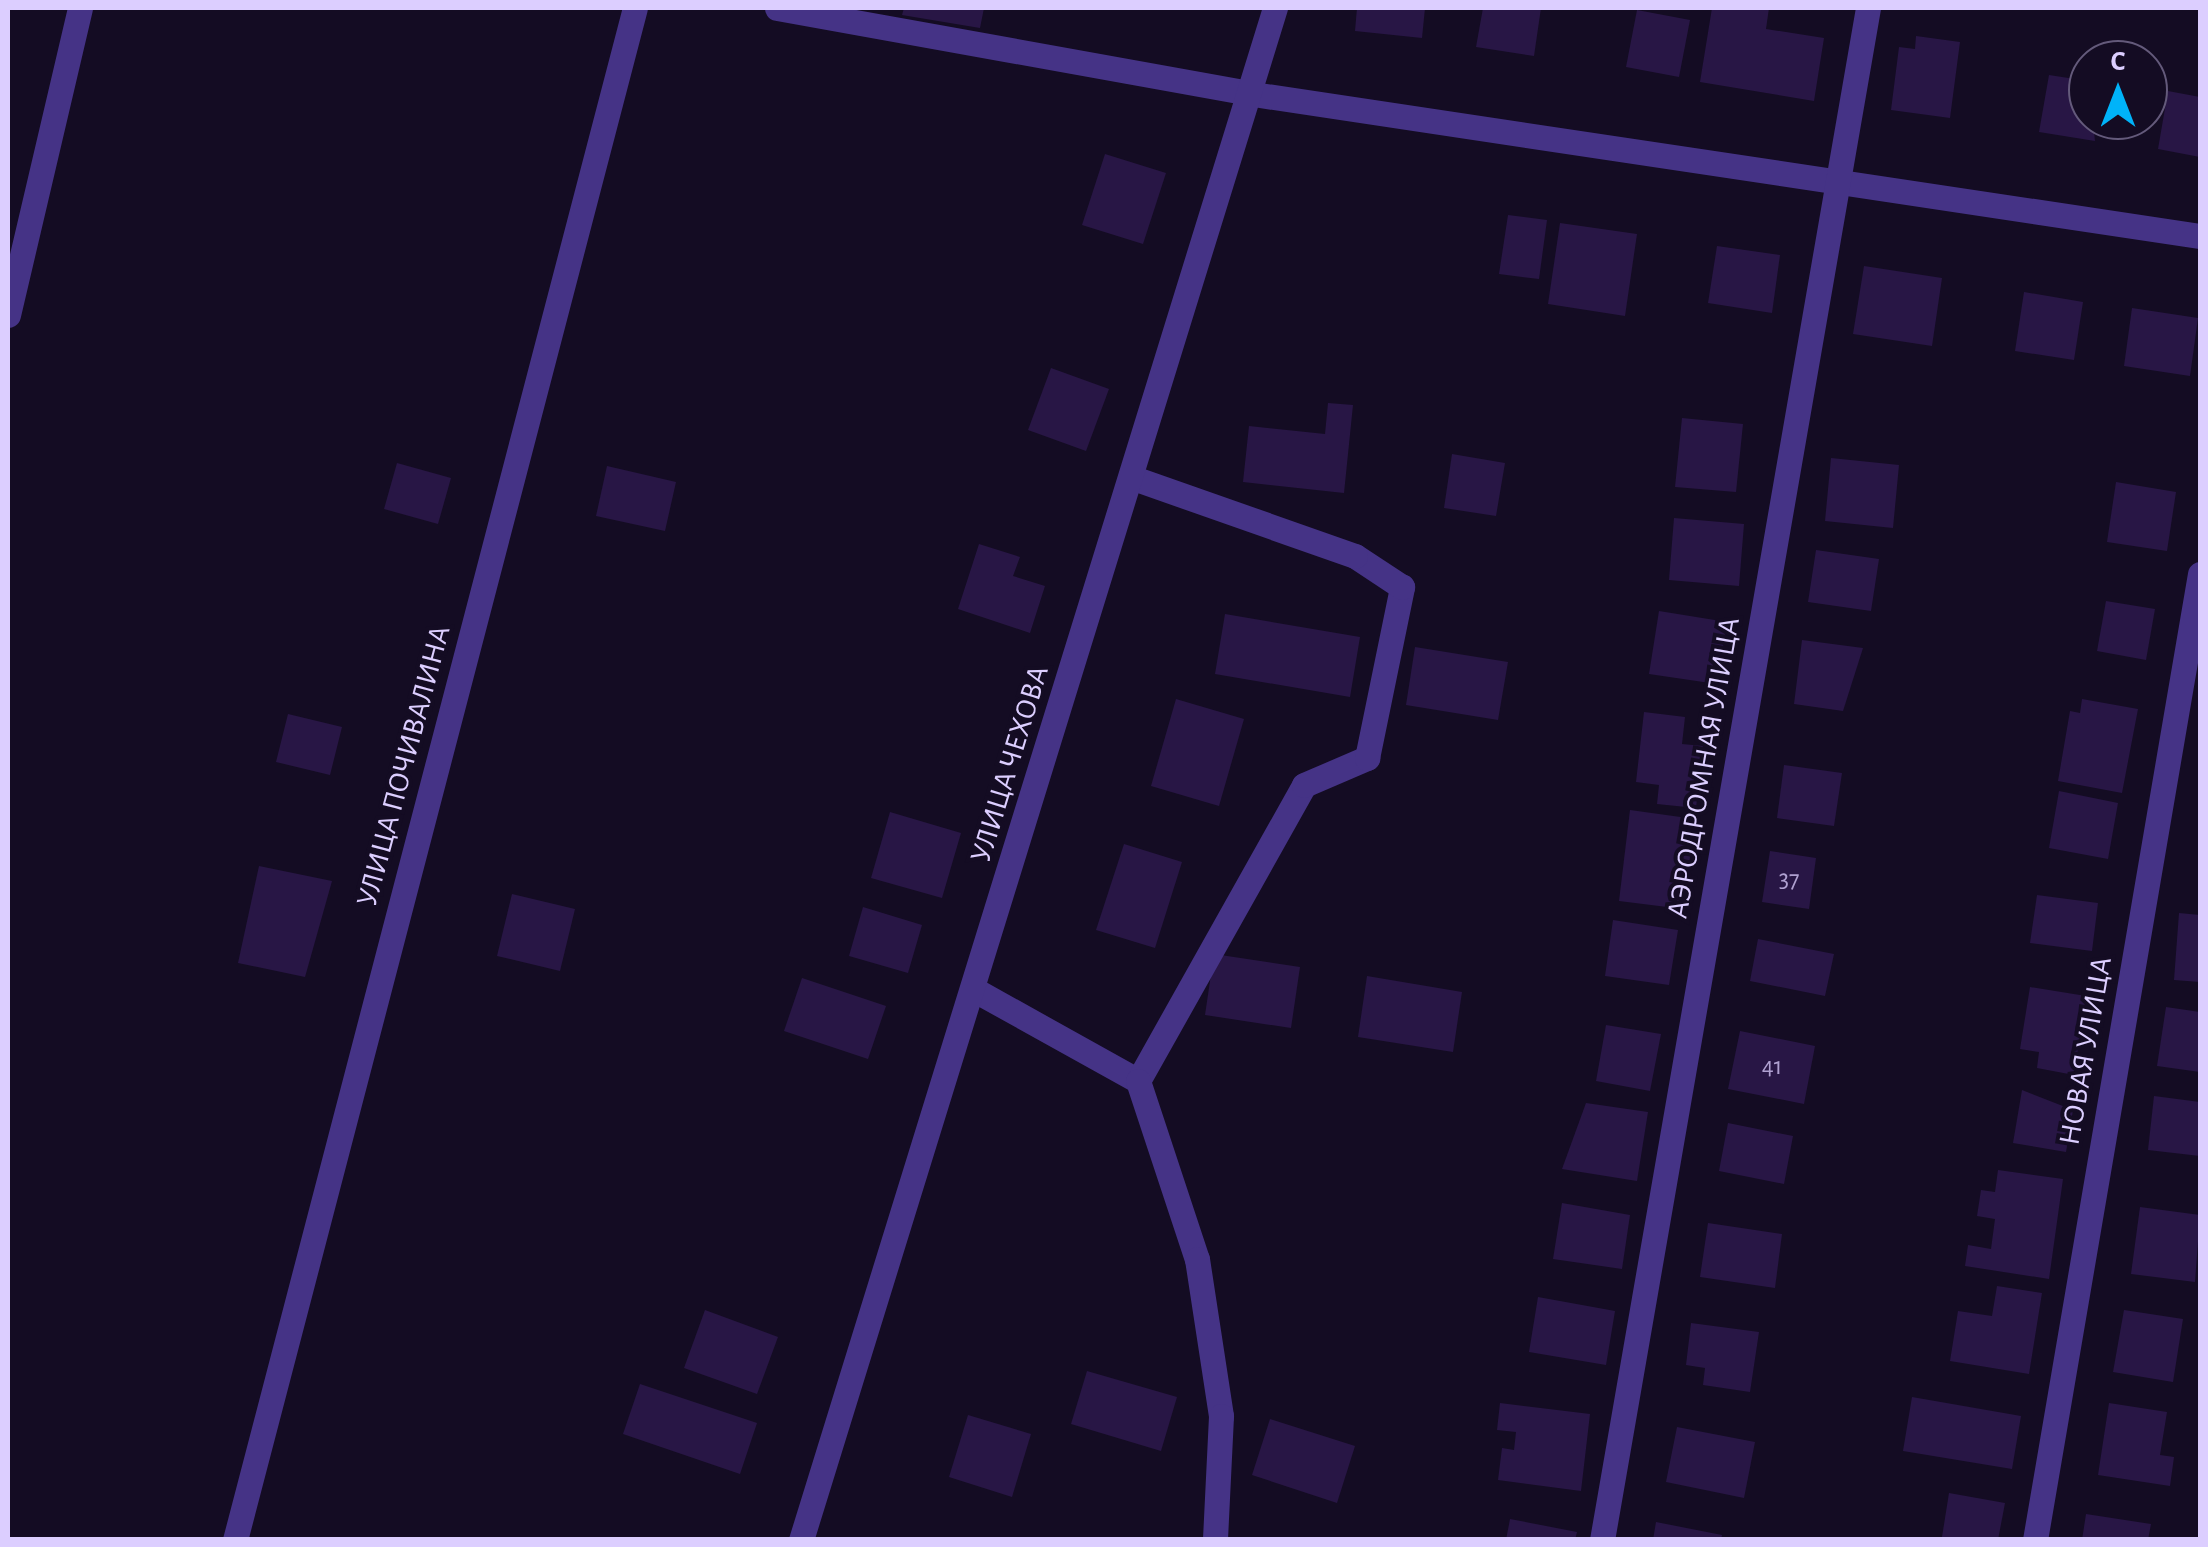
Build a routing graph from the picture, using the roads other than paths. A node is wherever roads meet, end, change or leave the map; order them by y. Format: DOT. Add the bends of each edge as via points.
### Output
graph roads {
  1 [pos="80,8"];
  2 [pos="634,8"];
  3 [pos="777,8"];
  4 [pos="1275,8"];
  5 [pos="1868,8"];
  6 [pos="1253,94"];
  7 [pos="1839,183"];
  8 [pos="2200,236"];
  9 [pos="8,315"];
  10 [pos="1133,478"];
  11 [pos="2200,574"];
  12 [pos="973,990"];
  13 [pos="1138,1081"];
  14 [pos="234,1540"];
  15 [pos="802,1540"];
  16 [pos="1215,1540"];
  17 [pos="1602,1540"];
  18 [pos="2035,1540"];
  1 -- 9 [label="street"];
  2 -- 14 [label="street, УЛИЦА ПОЧИВАЛИНА"];
  3 -- 6 [label="street"];
  4 -- 6 [label="street, УЛИЦА ЧЕХОВА"];
  5 -- 7 [label="street, АЭРОДРОМНАЯ УЛИЦА"];
  6 -- 7 [label="street"];
  6 -- 10 [label="street, УЛИЦА ЧЕХОВА"];
  7 -- 8 [label="street"];
  7 -- 17 [label="street, АЭРОДРОМНАЯ УЛИЦА"];
  10 -- 12 [label="street, УЛИЦА ЧЕХОВА"];
  10 -- 13 [label="street" via="1355,556 1402,587 1367,758 1304,785"];
  11 -- 18 [label="street, НОВАЯ УЛИЦА"];
  12 -- 13 [label="street"];
  12 -- 15 [label="street, УЛИЦА ЧЕХОВА"];
  13 -- 16 [label="street" via="1198,1259 1221,1416"];
}
